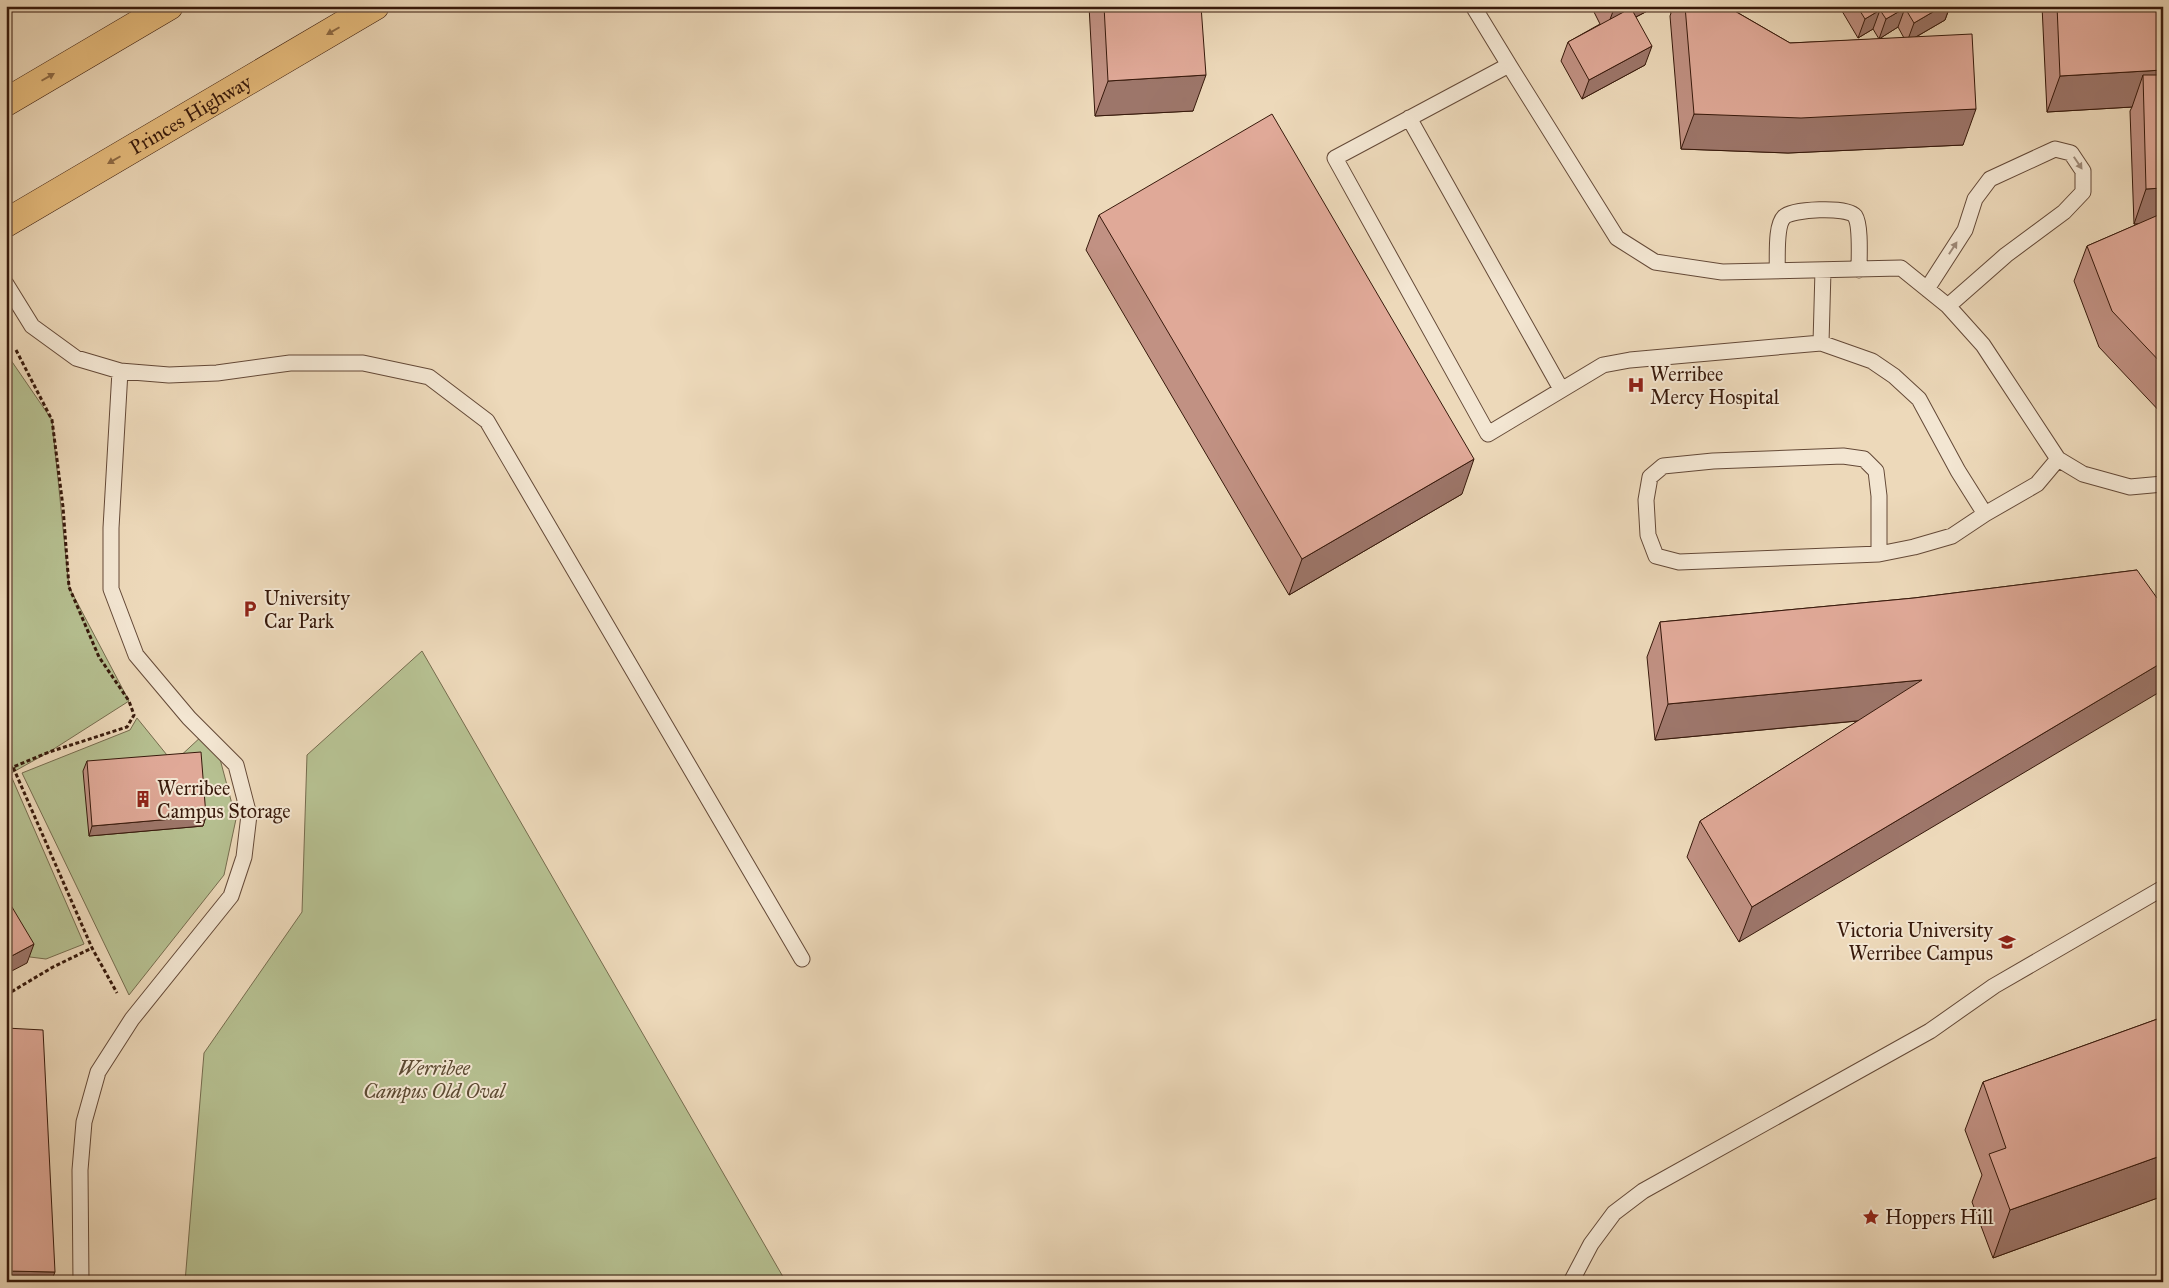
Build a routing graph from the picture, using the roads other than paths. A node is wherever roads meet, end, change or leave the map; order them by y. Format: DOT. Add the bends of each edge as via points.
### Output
graph roads {
  1 [pos="169,6"];
  2 [pos="375,6"];
  3 [pos="1473,6"];
  4 [pos="1509,65"];
  5 [pos="6,102"];
  6 [pos="1409,118"];
  7 [pos="6,223"];
  8 [pos="1777,270"];
  9 [pos="1823,270"];
  10 [pos="1859,270"];
  11 [pos="6,284"];
  12 [pos="1927,289"];
  13 [pos="1948,306"];
  14 [pos="1821,343"];
  15 [pos="120,371"];
  16 [pos="1561,389"];
  17 [pos="2058,459"];
  18 [pos="2163,484"];
  19 [pos="1985,514"];
  20 [pos="1879,554"];
  21 [pos="2163,888"];
  22 [pos="802,959"];
  23 [pos="81,1282"];
  24 [pos="1572,1282"];
  5 -- 1 [label="highway, one-way"];
  2 -- 7 [label="highway, Princes Highway, one-way"];
  3 -- 4 [label="lane"];
  4 -- 6 [label="lane"];
  4 -- 8 [label="lane" via="1617,238 1655,262 1722,272"];
  6 -- 16 [label="lane"];
  6 -- 16 [label="lane" via="1335,158 1488,434"];
  8 -- 9 [label="lane"];
  8 -- 10 [label="lane" via="1779,226 1784,217 1793,212 1813,210 1851,212 1856,217"];
  9 -- 10 [label="lane"];
  9 -- 14 [label="lane"];
  10 -- 12 [label="lane" via="1901,268"];
  11 -- 15 [label="lane" via="32,326 76,358"];
  12 -- 13 [label="lane"];
  12 -- 13 [label="lane, one-way" via="1965,230 1975,199 1990,179 2055,149 2071,152 2084,171 2084,192"];
  13 -- 17 [label="lane" via="1983,345"];
  14 -- 16 [label="lane" via="1630,360 1604,365"];
  14 -- 19 [label="lane" via="1872,361 1919,399"];
  15 -- 22 [label="lane" via="169,375 217,373 290,363 363,363 429,377 487,421"];
  15 -- 23 [label="lane" via="111,528 111,589 136,655 189,718 236,765 249,815 244,857 231,896 132,1019 98,1072 84,1122 80,1170"];
  17 -- 18 [label="lane" via="2084,474 2130,487"];
  17 -- 19 [label="lane" via="2036,484"];
  19 -- 20 [label="lane" via="1952,536"];
  20 -- 20 [label="lane" via="1679,562 1656,556 1648,535 1646,500 1650,477 1663,466 1713,461 1843,456 1864,459 1876,471"];
  21 -- 24 [label="lane" via="1994,986 1930,1031 1643,1191 1614,1213 1591,1244"];
}
